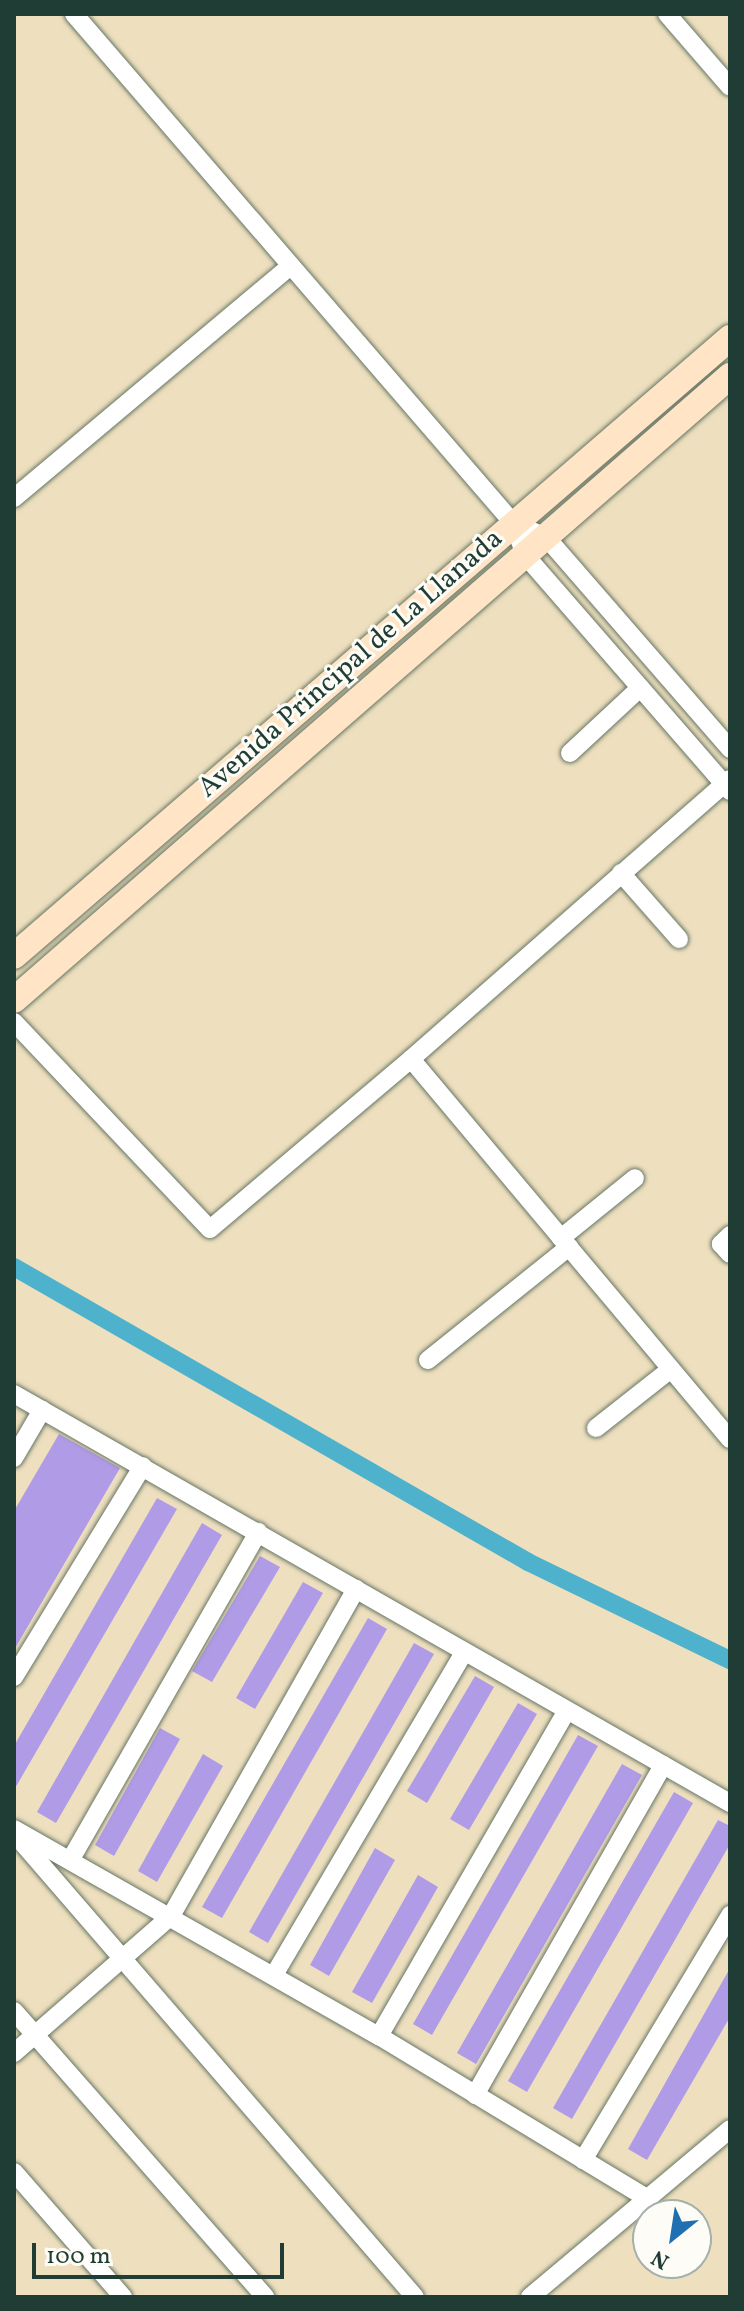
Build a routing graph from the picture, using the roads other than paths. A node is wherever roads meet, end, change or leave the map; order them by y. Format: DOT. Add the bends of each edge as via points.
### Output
graph roads {
  1 [pos="74,14"];
  2 [pos="667,14"];
  3 [pos="730,87"];
  4 [pos="290,266"];
  5 [pos="730,338"];
  6 [pos="730,376"];
  7 [pos="14,498"];
  8 [pos="513,523"];
  9 [pos="546,537"];
  10 [pos="525,555"];
  11 [pos="640,688"];
  12 [pos="730,749"];
  13 [pos="570,753"];
  14 [pos="728,784"];
  15 [pos="621,873"];
  16 [pos="679,939"];
  17 [pos="14,956"];
  18 [pos="14,1000"];
  19 [pos="14,1022"];
  20 [pos="411,1059"];
  21 [pos="635,1178"];
  22 [pos="730,1235"];
  23 [pos="565,1243"];
  24 [pos="730,1254"];
  25 [pos="428,1360"];
  26 [pos="671,1369"];
  27 [pos="14,1394"];
  28 [pos="42,1410"];
  29 [pos="596,1428"];
  30 [pos="730,1439"];
  31 [pos="14,1458"];
  32 [pos="143,1466"];
  33 [pos="258,1532"];
  34 [pos="356,1589"];
  35 [pos="464,1653"];
  36 [pos="14,1677"];
  37 [pos="567,1711"];
  38 [pos="663,1765"];
  39 [pos="730,1803"];
  40 [pos="14,1831"];
  41 [pos="71,1859"];
  42 [pos="730,1915"];
  43 [pos="171,1916"];
  44 [pos="122,1959"];
  45 [pos="274,1975"];
  46 [pos="14,2011"];
  47 [pos="35,2035"];
  48 [pos="379,2036"];
  49 [pos="14,2053"];
  50 [pos="475,2095"];
  51 [pos="730,2129"];
  52 [pos="583,2160"];
  53 [pos="14,2172"];
  54 [pos="646,2198"];
  55 [pos="123,2297"];
  56 [pos="265,2297"];
  57 [pos="415,2297"];
  58 [pos="530,2297"];
  1 -- 4 [label="street"];
  2 -- 3 [label="street"];
  4 -- 7 [label="street"];
  4 -- 8 [label="street"];
  5 -- 8 [label="main road, Avenida Principal de La Llanada"];
  6 -- 9 [label="main road, Avenida Principal de La Llanada"];
  8 -- 9 [label="street"];
  8 -- 10 [label="street"];
  8 -- 17 [label="main road, Avenida Principal de La Llanada"];
  9 -- 10 [label="main road, Avenida Principal de La Llanada"];
  9 -- 12 [label="street"];
  10 -- 11 [label="street"];
  10 -- 18 [label="main road, Avenida Principal de La Llanada"];
  11 -- 13 [label="street"];
  11 -- 14 [label="street"];
  14 -- 15 [label="street"];
  15 -- 16 [label="street"];
  15 -- 20 [label="street"];
  19 -- 20 [label="street" via="210,1229"];
  20 -- 23 [label="street"];
  21 -- 23 [label="street"];
  22 -- 24 [label="street" via="721,1244"];
  23 -- 25 [label="street"];
  23 -- 26 [label="street"];
  26 -- 29 [label="street"];
  26 -- 30 [label="street"];
  27 -- 28 [label="street"];
  28 -- 31 [label="street"];
  28 -- 32 [label="street"];
  32 -- 33 [label="street"];
  32 -- 36 [label="street"];
  33 -- 34 [label="street"];
  33 -- 41 [label="street"];
  34 -- 35 [label="street"];
  34 -- 43 [label="street"];
  35 -- 37 [label="street"];
  35 -- 45 [label="street"];
  37 -- 38 [label="street"];
  37 -- 48 [label="street"];
  38 -- 39 [label="street"];
  38 -- 50 [label="street"];
  40 -- 41 [label="street"];
  40 -- 44 [label="street"];
  41 -- 43 [label="street"];
  42 -- 52 [label="street"];
  43 -- 44 [label="street"];
  43 -- 45 [label="street"];
  44 -- 47 [label="street"];
  44 -- 57 [label="street"];
  45 -- 48 [label="street"];
  46 -- 47 [label="street"];
  47 -- 49 [label="street"];
  47 -- 56 [label="street"];
  48 -- 50 [label="street"];
  50 -- 52 [label="street"];
  51 -- 54 [label="street"];
  52 -- 54 [label="street"];
  53 -- 55 [label="street"];
  54 -- 58 [label="street"];
}
